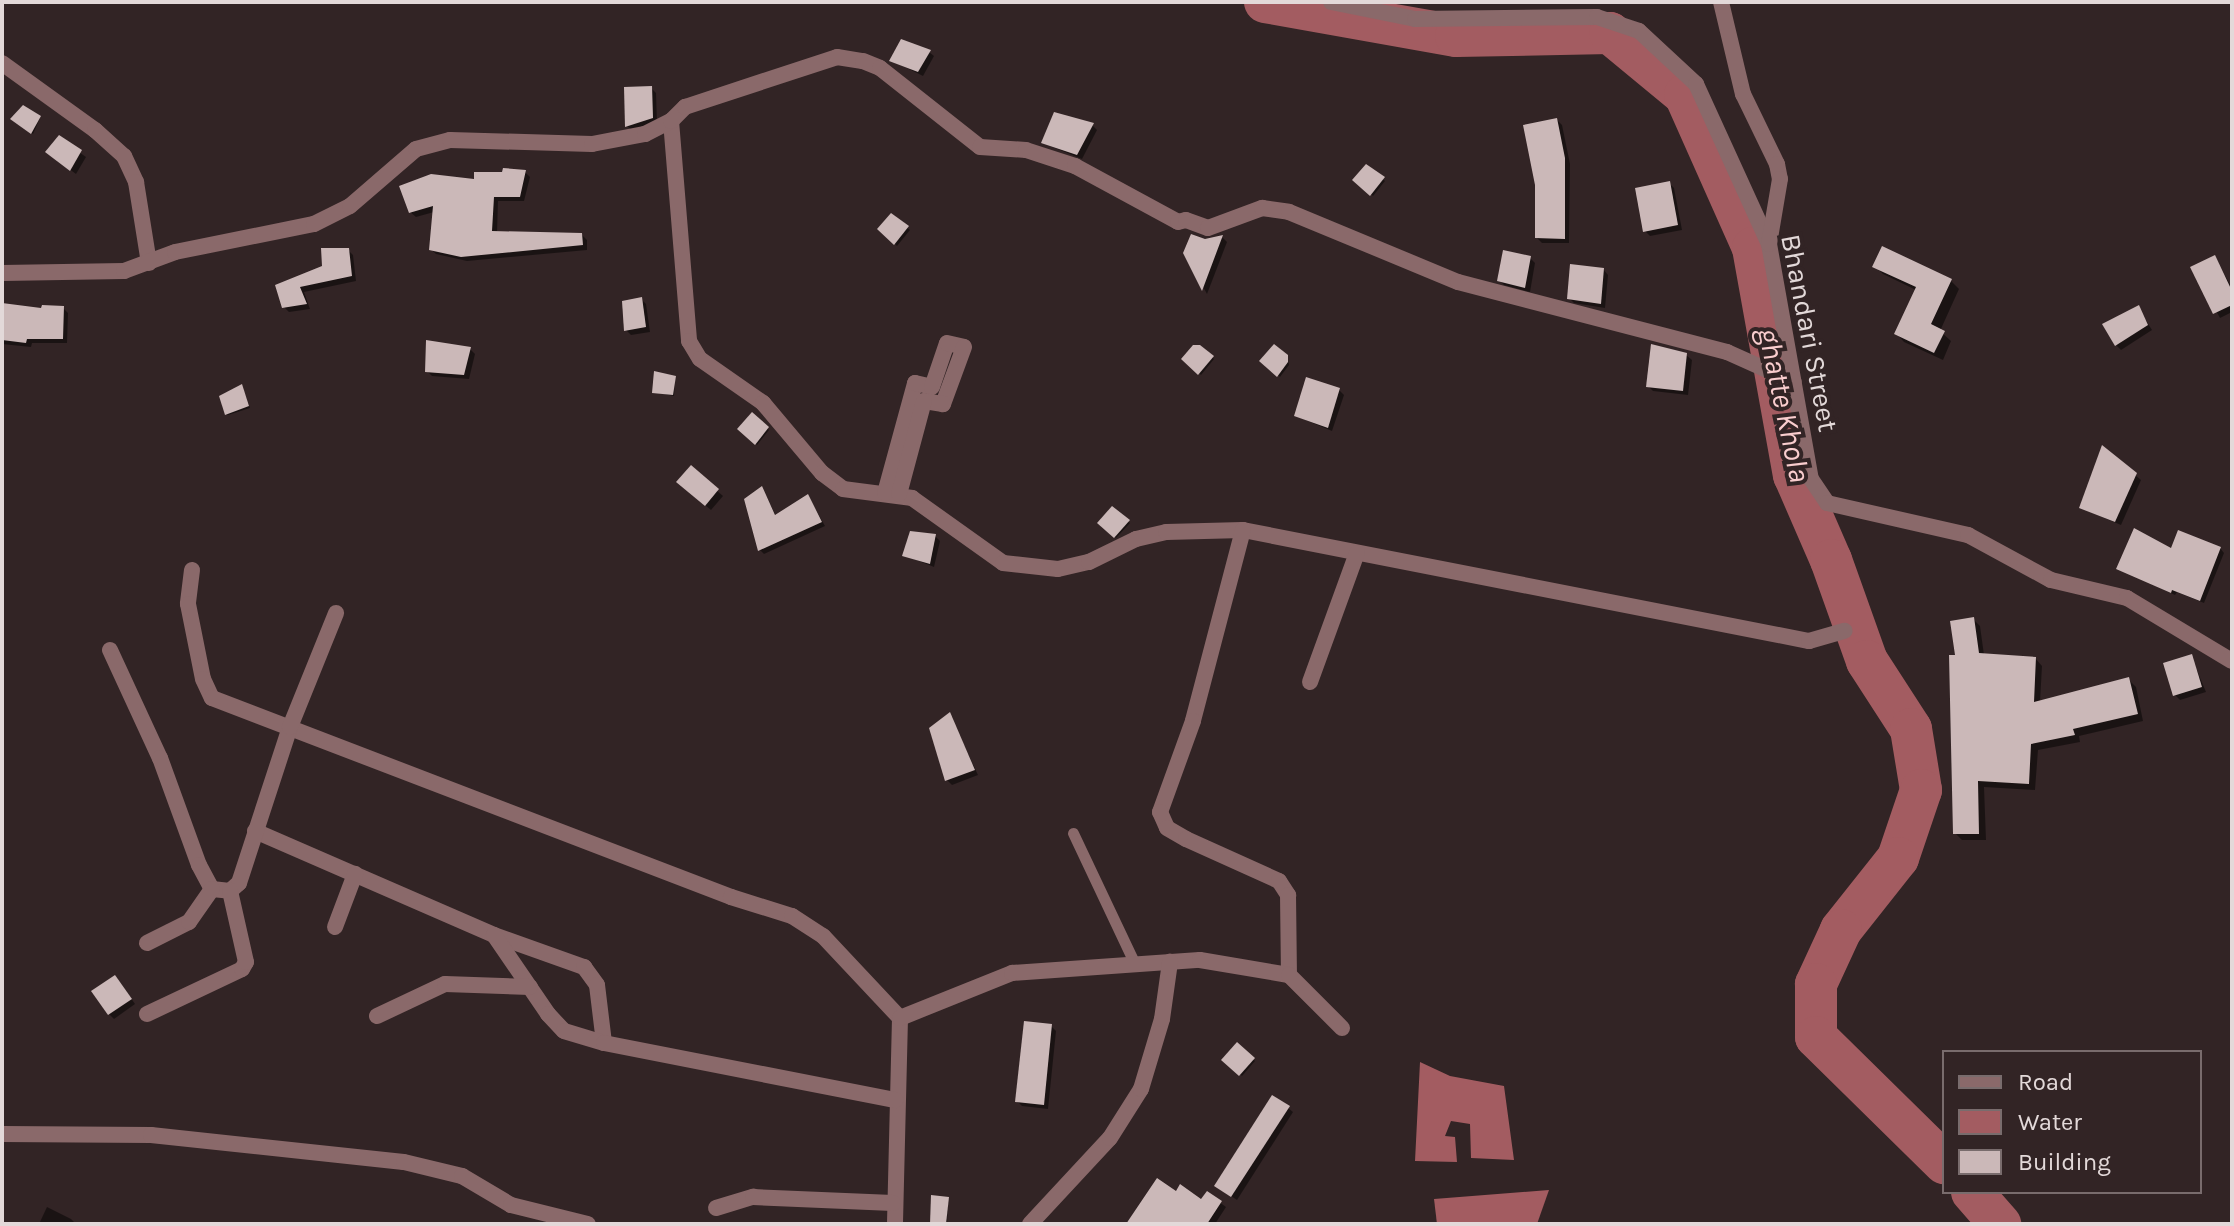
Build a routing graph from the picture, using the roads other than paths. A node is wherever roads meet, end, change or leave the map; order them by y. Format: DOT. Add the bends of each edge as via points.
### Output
graph roads {
  1 [pos="1331,2"];
  2 [pos="1721,2"];
  3 [pos="2,63"];
  4 [pos="671,121"];
  5 [pos="1769,244"];
  6 [pos="149,263"];
  7 [pos="2,273"];
  8 [pos="1794,382"];
  9 [pos="892,493"];
  10 [pos="1243,530"];
  11 [pos="1357,553"];
  12 [pos="192,570"];
  13 [pos="336,613"];
  14 [pos="1845,631"];
  15 [pos="110,650"];
  16 [pos="2232,661"];
  17 [pos="1310,682"];
  18 [pos="290,727"];
  19 [pos="255,831"];
  20 [pos="1073,833"];
  21 [pos="355,874"];
  22 [pos="212,889"];
  23 [pos="230,891"];
  24 [pos="335,927"];
  25 [pos="494,935"];
  26 [pos="147,943"];
  27 [pos="1170,962"];
  28 [pos="1135,964"];
  29 [pos="1289,975"];
  30 [pos="530,987"];
  31 [pos="147,1014"];
  32 [pos="377,1016"];
  33 [pos="900,1018"];
  34 [pos="1342,1028"];
  35 [pos="604,1043"];
  36 [pos="895,1100"];
  37 [pos="2,1134"];
  38 [pos="893,1203"];
  39 [pos="716,1208"];
  40 [pos="588,1224"];
  41 [pos="895,1224"];
  42 [pos="1030,1224"];
  1 -- 5 [label="street, Bhandari Street" via="1415,19 1597,17 1639,31 1696,84"];
  2 -- 5 [label="street" via="1743,94 1780,179"];
  3 -- 6 [label="street" via="124,156 136,182"];
  4 -- 6 [label="street" via="645,134 592,144 450,140 416,149 350,206 314,224 175,252"];
  4 -- 8 [label="street" via="685,107 784,73 837,57 863,61 899,81 980,147 1026,150 1075,166 1178,222 1208,228 1262,208 1289,212 1458,282 1727,352"];
  4 -- 9 [label="street" via="689,341 700,359 763,403 822,473 843,489"];
  5 -- 8 [label="street, Bhandari Street"];
  6 -- 7 [label="street" via="100,274"];
  8 -- 16 [label="street, Bhandari Street" via="1811,479 1827,503 1968,535 2051,580 2127,598"];
  9 -- 9 [label="street" via="924,401 943,404 964,347 947,343 932,387 915,383"];
  9 -- 10 [label="street" via="912,498 1003,563 1026,567 1058,569 1089,562 1136,539 1166,532"];
  10 -- 11 [label="street"];
  10 -- 29 [label="street" via="1193,721 1160,812 1167,828 1279,881 1288,895"];
  11 -- 14 [label="street" via="1809,641"];
  11 -- 17 [label="street"];
  12 -- 18 [label="street" via="188,604 203,679 212,698"];
  13 -- 18 [label="street"];
  15 -- 22 [label="street"];
  18 -- 19 [label="street"];
  18 -- 33 [label="street" via="792,916 823,936"];
  19 -- 21 [label="street"];
  19 -- 23 [label="street" via="239,883"];
  20 -- 28 [label="lane"];
  21 -- 24 [label="street"];
  21 -- 25 [label="street"];
  22 -- 23 [label="street"];
  22 -- 26 [label="street" via="189,922"];
  23 -- 31 [label="street" via="245,951 242,969"];
  25 -- 30 [label="street"];
  25 -- 35 [label="street" via="584,967 597,985"];
  27 -- 28 [label="street"];
  27 -- 29 [label="street" via="1200,960"];
  27 -- 42 [label="street" via="1162,1019 1141,1089 1110,1138"];
  28 -- 33 [label="street" via="1012,973"];
  29 -- 34 [label="street"];
  30 -- 32 [label="street" via="445,984"];
  30 -- 35 [label="street" via="564,1031"];
  33 -- 36 [label="street"];
  35 -- 36 [label="street"];
  36 -- 38 [label="street"];
  37 -- 40 [label="street" via="151,1135 404,1162 462,1176 511,1205"];
  38 -- 39 [label="street" via="753,1197"];
  38 -- 41 [label="street"];
}
